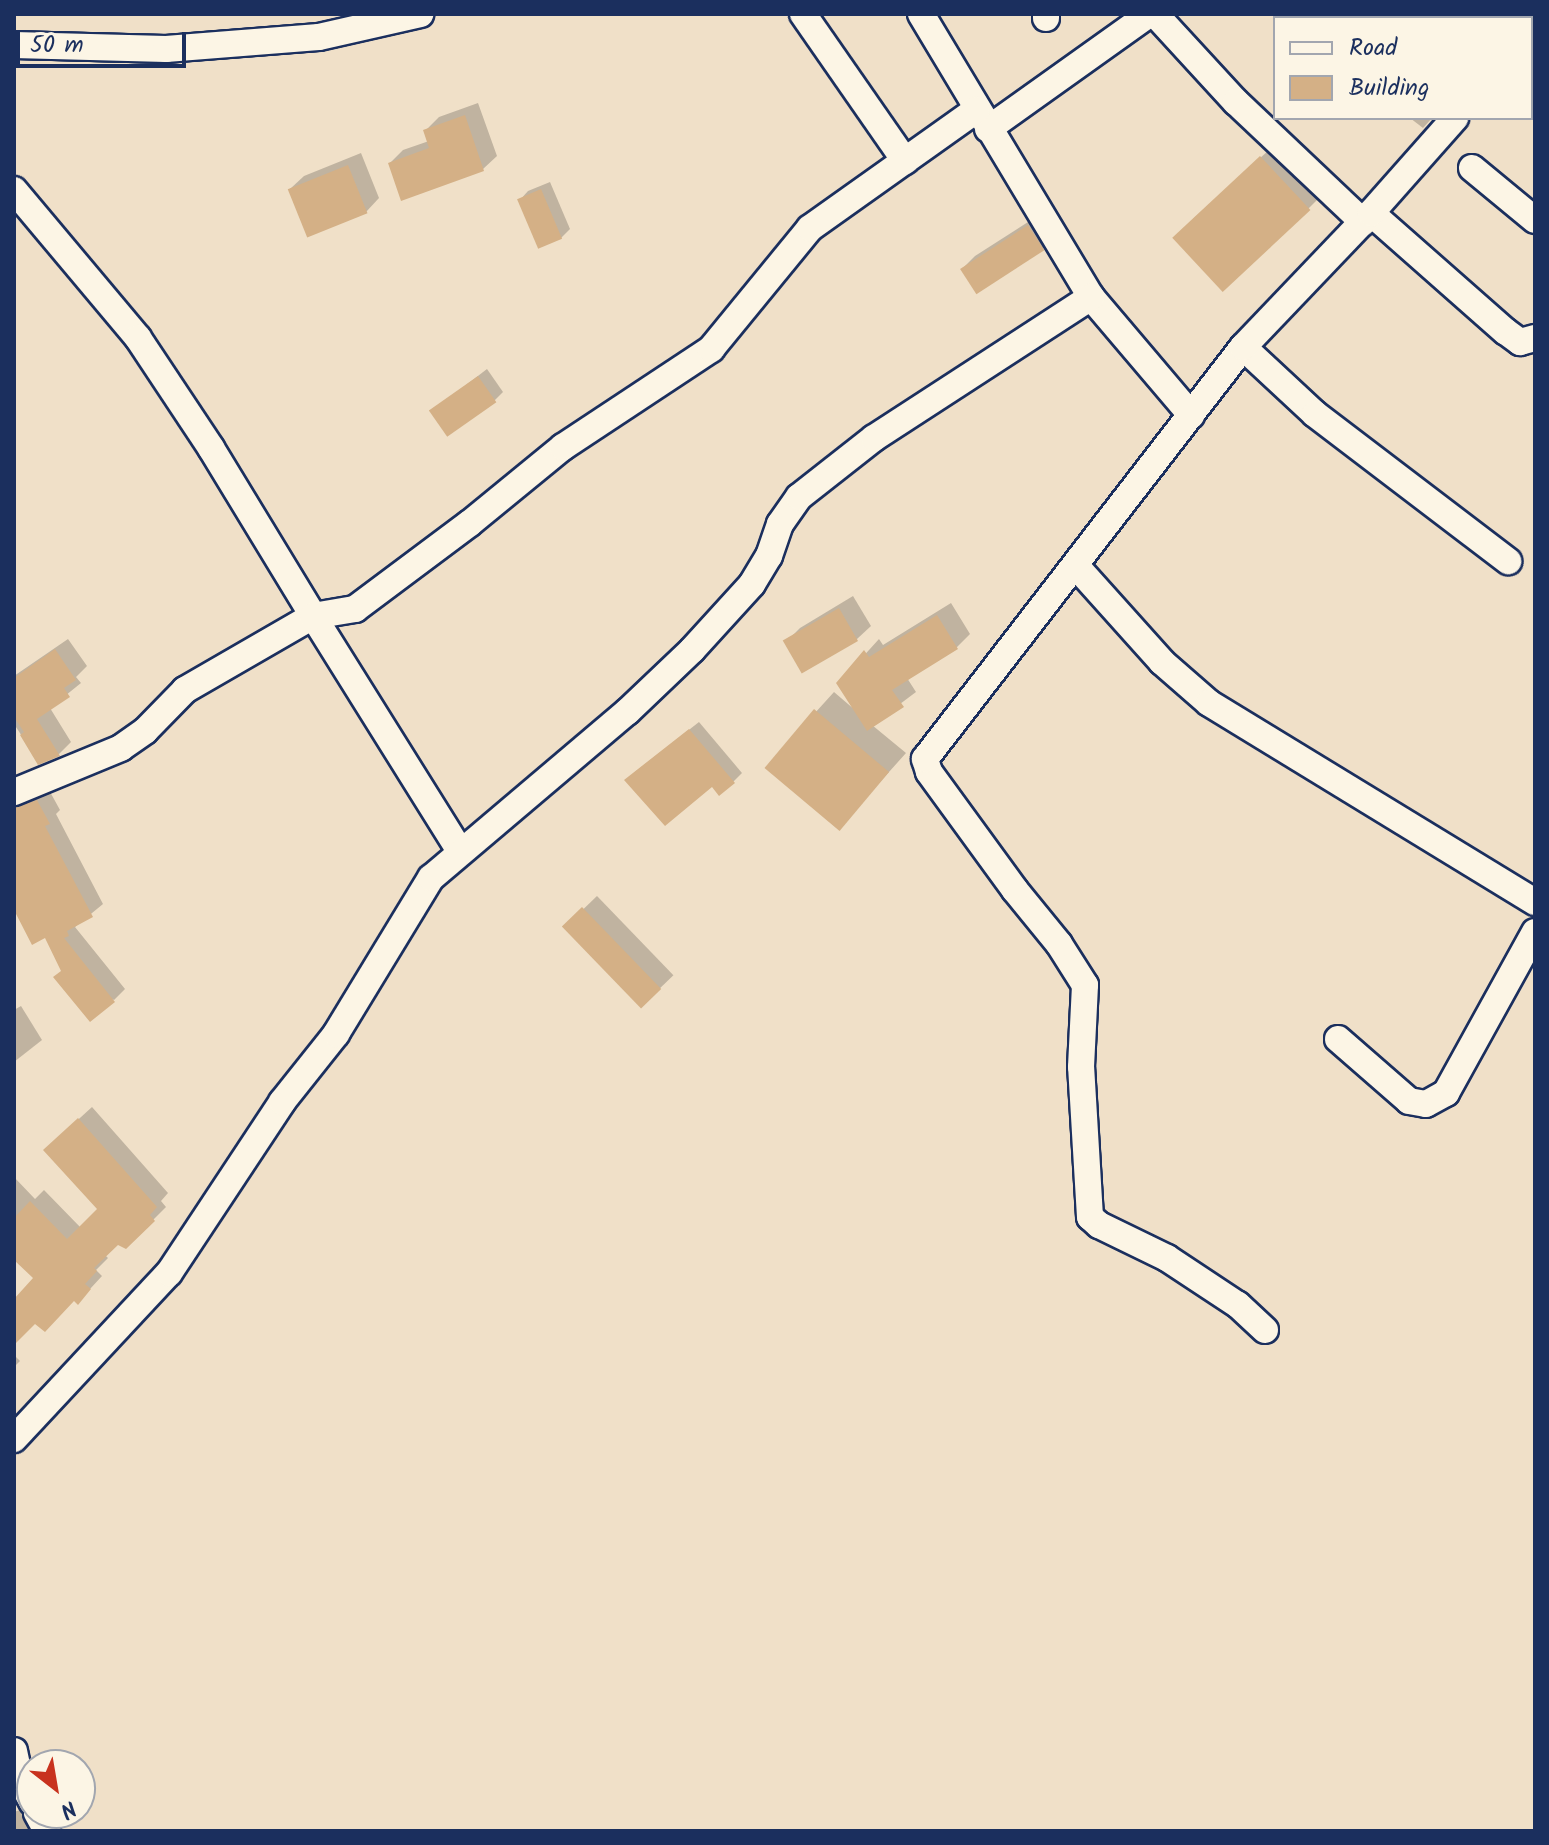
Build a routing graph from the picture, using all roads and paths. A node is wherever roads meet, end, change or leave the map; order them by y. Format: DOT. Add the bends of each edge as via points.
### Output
graph roads {
  1 [pos="420,14"];
  2 [pos="803,14"];
  3 [pos="921,14"];
  4 [pos="1149,14"];
  5 [pos="1155,14"];
  6 [pos="14,45"];
  7 [pos="982,120"];
  8 [pos="1453,120"];
  9 [pos="905,161"];
  10 [pos="1472,168"];
  11 [pos="14,190"];
  12 [pos="1367,218"];
  13 [pos="1535,220"];
  14 [pos="1091,297"];
  15 [pos="1535,338"];
  16 [pos="1243,347"];
  17 [pos="1191,415"];
  18 [pos="1508,561"];
  19 [pos="1076,566"];
  20 [pos="313,616"];
  21 [pos="14,792"];
  22 [pos="460,851"];
  23 [pos="1535,902"];
  24 [pos="1535,932"];
  25 [pos="1338,1039"];
  26 [pos="1265,1330"];
  27 [pos="14,1439"];
  1 -- 6 [label="street" via="288,40 166,49"];
  2 -- 9 [label="street"];
  3 -- 7 [label="street"];
  4 -- 7 [label="street"];
  5 -- 12 [label="street" via="1236,102"];
  7 -- 9 [label="street"];
  7 -- 14 [label="street"];
  8 -- 12 [label="street"];
  9 -- 20 [label="street" via="810,228 711,349 563,447 355,609"];
  10 -- 13 [label="street"];
  11 -- 20 [label="street" via="138,338"];
  12 -- 15 [label="street" via="1520,342"];
  12 -- 16 [label="street"];
  14 -- 17 [label="street"];
  14 -- 22 [label="street" via="874,438 799,497 752,584 692,650 627,712"];
  16 -- 17 [label="street"];
  16 -- 18 [label="street" via="1315,414"];
  17 -- 19 [label="street"];
  19 -- 23 [label="street" via="1162,662 1209,703"];
  19 -- 26 [label="street" via="925,759 929,772 1085,985 1081,1067 1090,1217 1167,1258 1238,1305"];
  20 -- 21 [label="street" via="185,690 121,748"];
  20 -- 22 [label="street"];
  22 -- 27 [label="street" via="431,878 336,1034 282,1102 169,1273"];
  24 -- 25 [label="street" via="1446,1093 1426,1104 1409,1101"];
}
